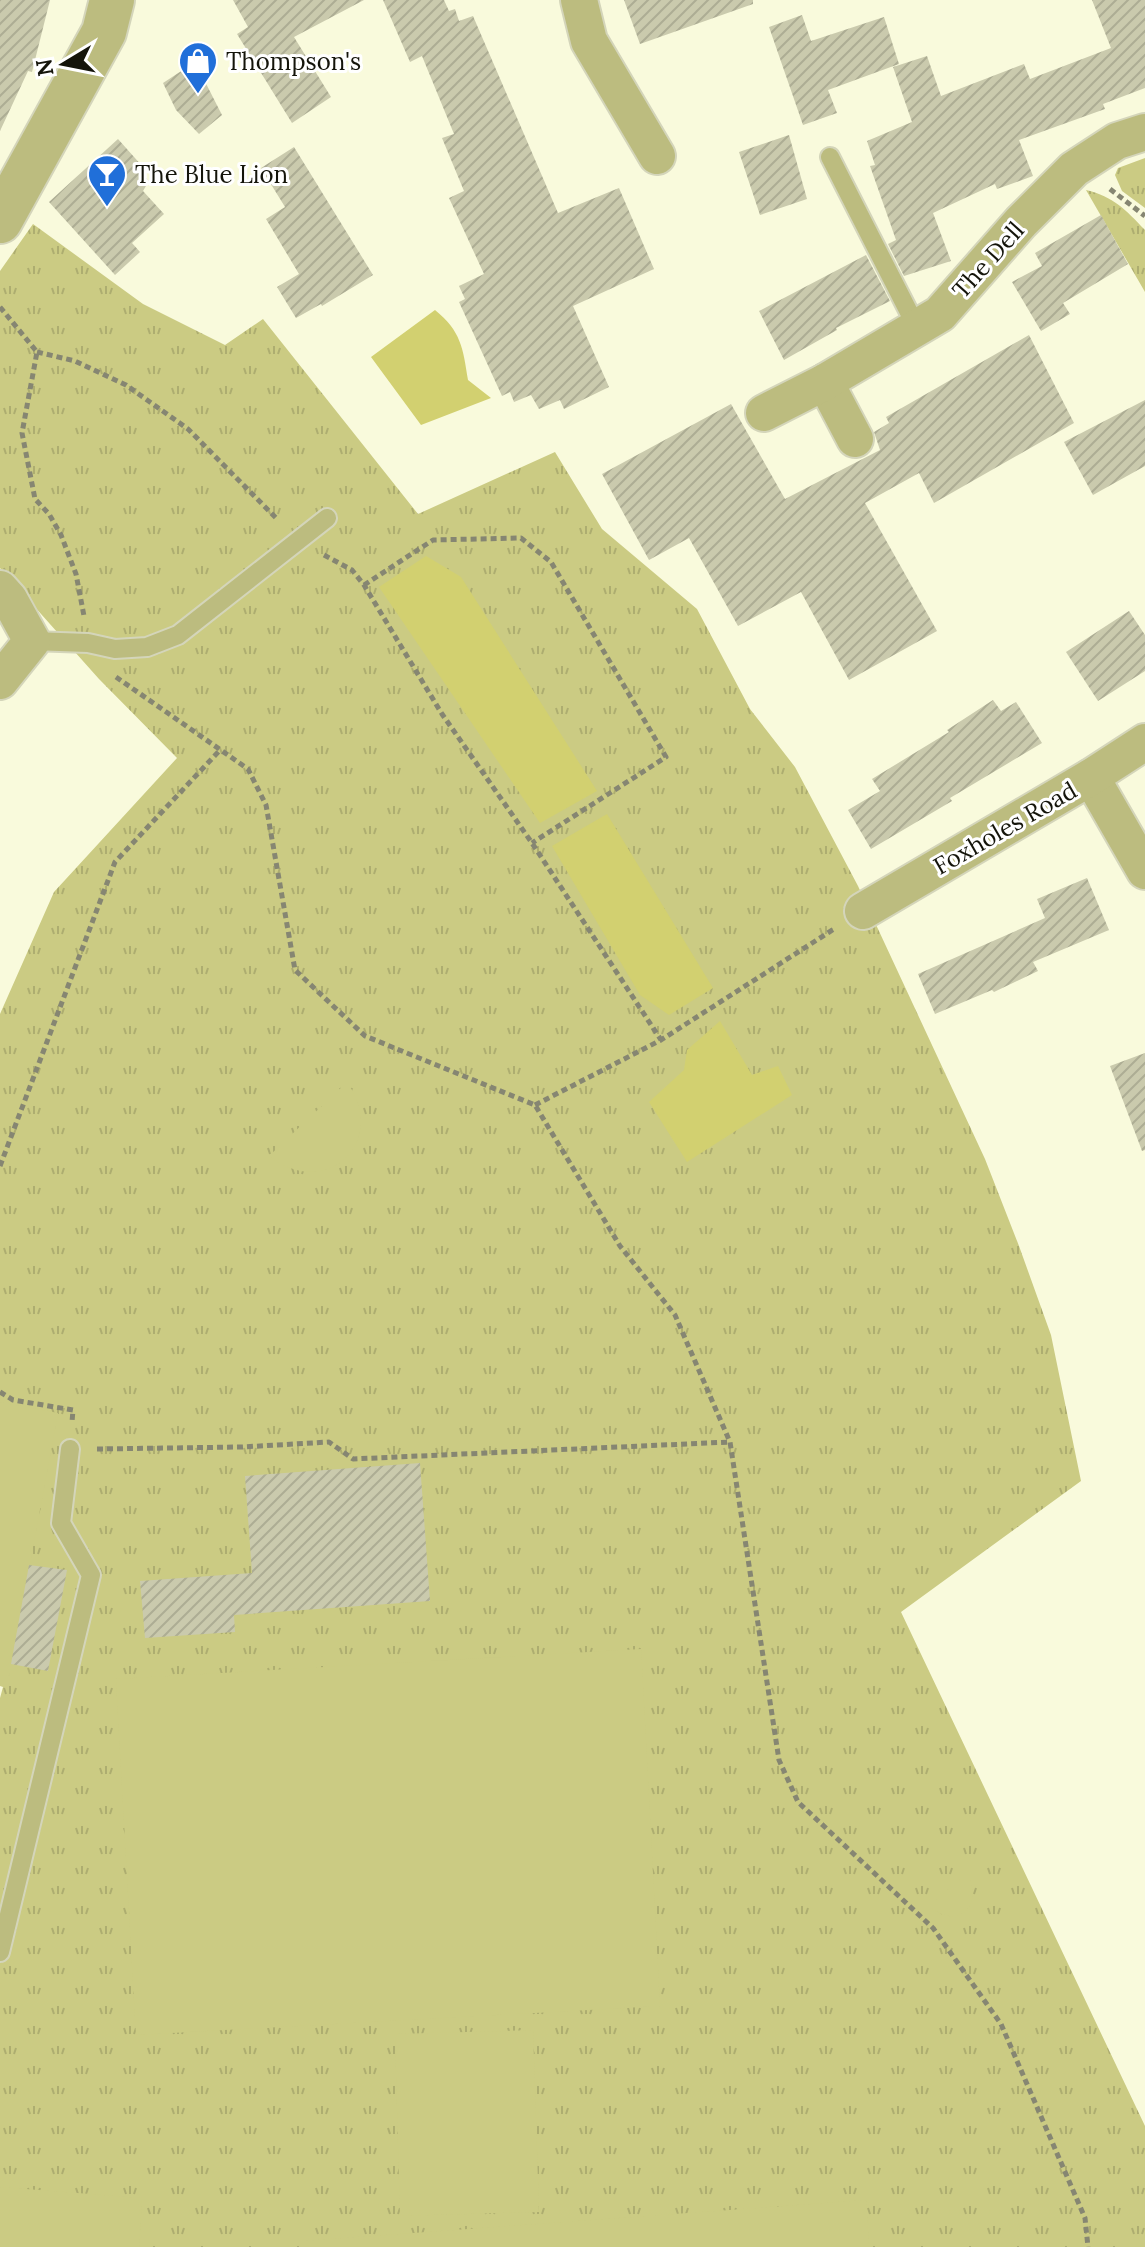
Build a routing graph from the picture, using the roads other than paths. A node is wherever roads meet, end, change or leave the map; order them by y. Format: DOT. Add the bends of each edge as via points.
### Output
graph roads {
  1 [pos="112,0"];
  2 [pos="579,0"];
  3 [pos="1145,132"];
  4 [pos="657,156"];
  5 [pos="830,157"];
  6 [pos="0,221"];
  7 [pos="917,328"];
  8 [pos="825,382"];
  9 [pos="764,413"];
  10 [pos="855,439"];
  11 [pos="327,518"];
  12 [pos="0,589"];
  13 [pos="32,641"];
  14 [pos="0,681"];
  15 [pos="1145,742"];
  16 [pos="1091,777"];
  17 [pos="1145,871"];
  18 [pos="851,918"];
  19 [pos="70,1449"];
  20 [pos="0,1952"];
  1 -- 6 [label="street" via="104,32"];
  2 -- 4 [label="street" via="589,41"];
  3 -- 7 [label="street, The Dell" via="1117,141 1074,169 940,314"];
  5 -- 7 [label="lane"];
  7 -- 8 [label="street, The Dell"];
  8 -- 9 [label="street, The Dell"];
  8 -- 10 [label="street"];
  11 -- 13 [label="lane" via="178,635 147,647 115,649"];
  12 -- 13 [label="street"];
  13 -- 14 [label="street"];
  15 -- 16 [label="street, Foxholes Road"];
  16 -- 17 [label="street"];
  16 -- 18 [label="street, Foxholes Road"];
  19 -- 20 [label="lane" via="61,1523 91,1575"];
}
